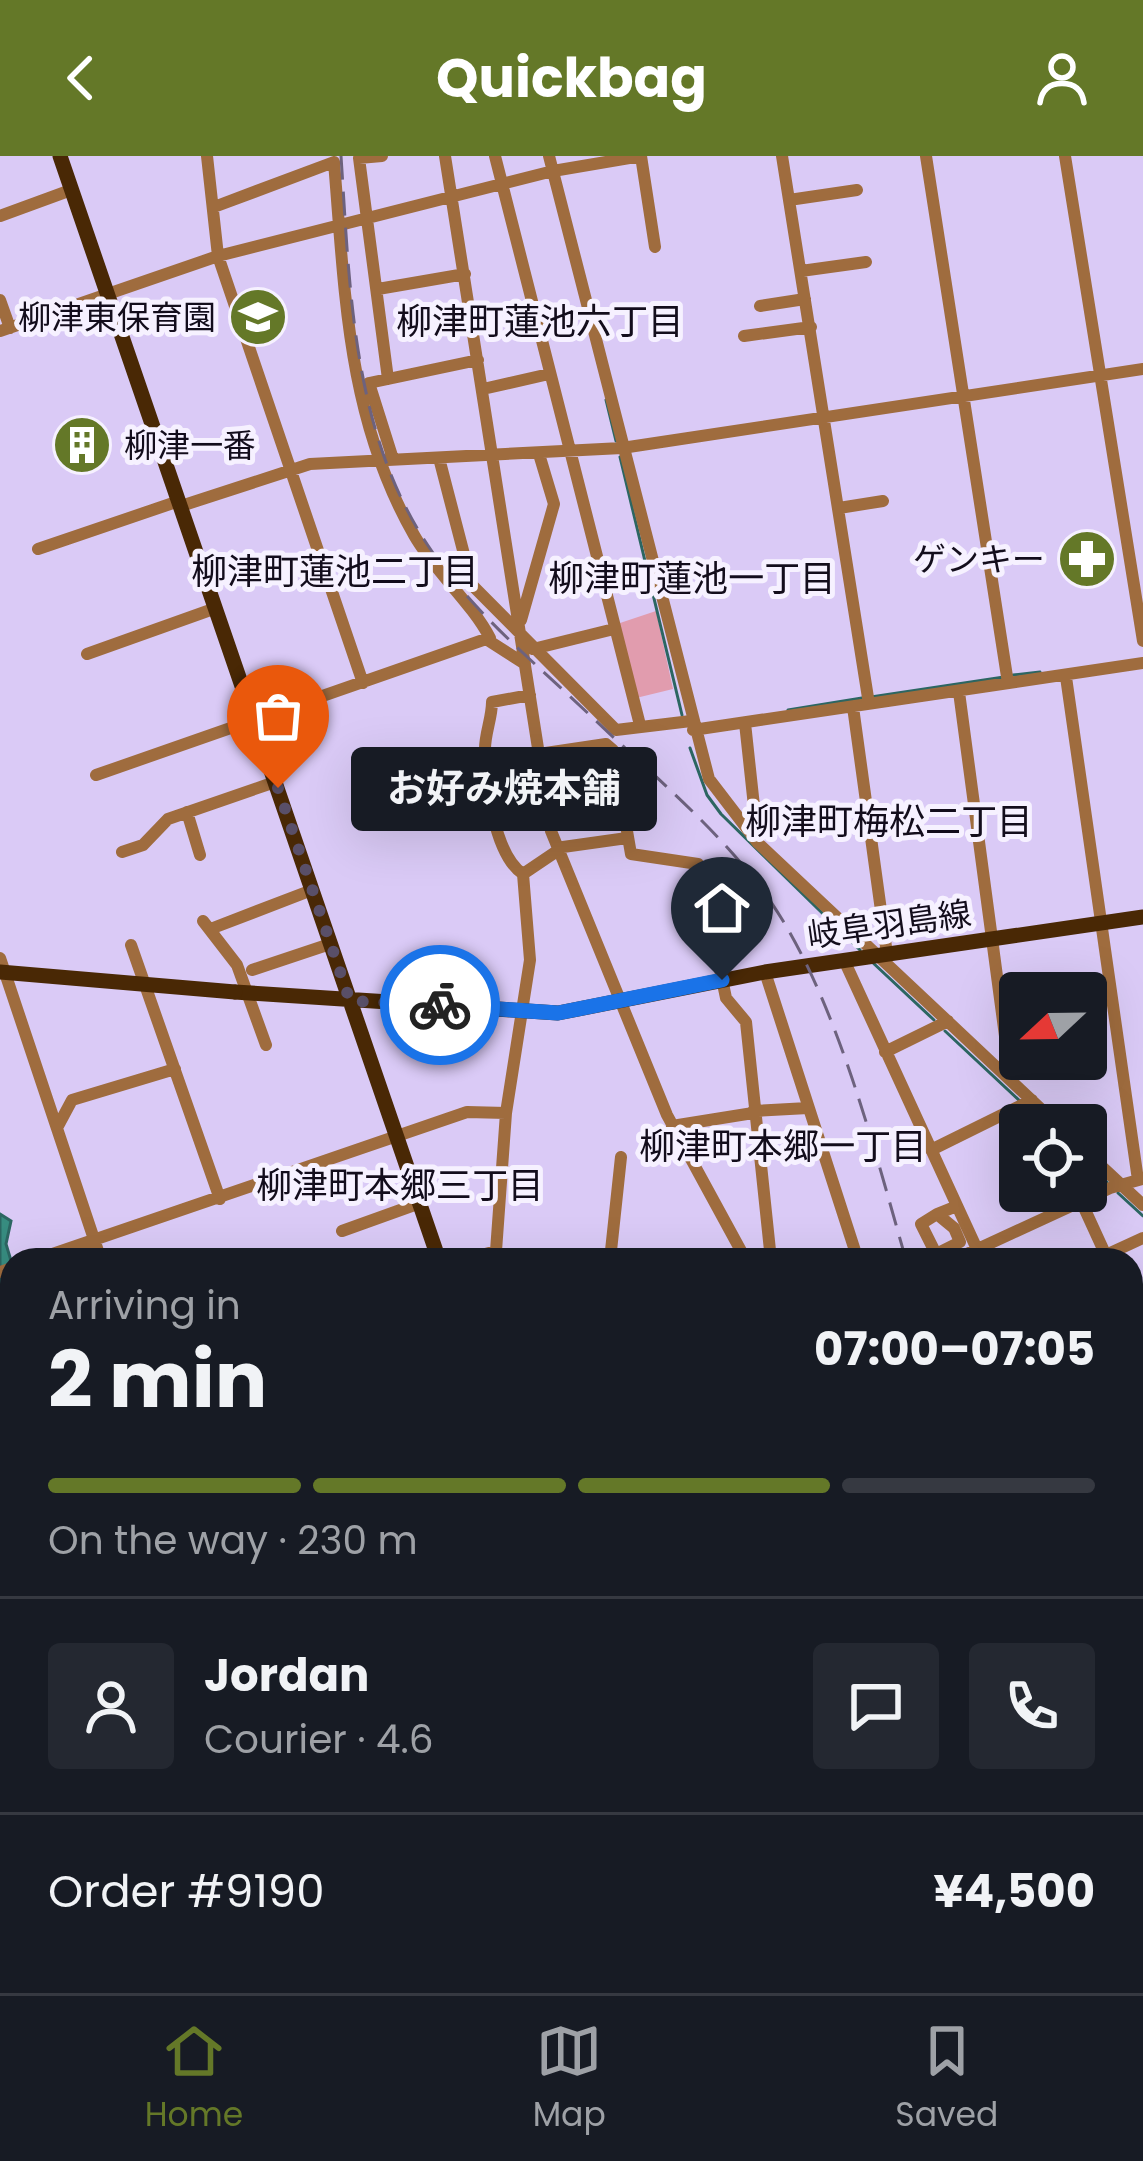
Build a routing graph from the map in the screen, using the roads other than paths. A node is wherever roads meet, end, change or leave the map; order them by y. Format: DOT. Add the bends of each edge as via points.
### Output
graph roads {
  1 [pos="60,156"];
  2 [pos="207,156"];
  3 [pos="382,156"];
  4 [pos="445,156"];
  5 [pos="495,156"];
  6 [pos="782,156"];
  7 [pos="926,156"];
  8 [pos="1065,156"];
  9 [pos="582,161"];
  10 [pos="551,163"];
  11 [pos="502,184"];
  12 [pos="71,190"];
  13 [pos="857,190"];
  14 [pos="454,198"];
  15 [pos="789,200"];
  16 [pos="214,207"];
  17 [pos="0,216"];
  18 [pos="370,220"];
  19 [pos="340,228"];
  20 [pos="656,247"];
  21 [pos="218,256"];
  22 [pos="866,262"];
  23 [pos="801,272"];
  24 [pos="465,274"];
  25 [pos="378,289"];
  26 [pos="107,294"];
  27 [pos="806,299"];
  28 [pos="0,301"];
  29 [pos="760,306"];
  30 [pos="811,327"];
  31 [pos="5,330"];
  32 [pos="745,337"];
  33 [pos="478,360"];
  34 [pos="1143,369"];
  35 [pos="549,374"];
  36 [pos="1101,375"];
  37 [pos="388,379"];
  38 [pos="483,389"];
  39 [pos="963,397"];
  40 [pos="825,418"];
  41 [pos="622,448"];
  42 [pos="568,453"];
  43 [pos="539,454"];
  44 [pos="493,456"];
  45 [pos="439,458"];
  46 [pos="377,459"];
  47 [pos="393,459"];
  48 [pos="290,468"];
  49 [pos="884,501"];
  50 [pos="180,503"];
  51 [pos="838,508"];
  52 [pos="38,549"];
  53 [pos="216,608"];
  54 [pos="614,628"];
  55 [pos="520,634"];
  56 [pos="490,638"];
  57 [pos="1143,640"];
  58 [pos="533,650"];
  59 [pos="87,654"];
  60 [pos="1143,663"];
  61 [pos="526,664"];
  62 [pos="1066,677"];
  63 [pos="363,683"];
  64 [pos="1008,683"];
  65 [pos="959,692"];
  66 [pos="530,694"];
  67 [pos="869,704"];
  68 [pos="853,707"];
  69 [pos="255,722"];
  70 [pos="745,724"];
  71 [pos="640,725"];
  72 [pos="692,725"];
  73 [pos="539,754"];
  74 [pos="96,775"];
  75 [pos="275,782"];
  76 [pos="187,812"];
  77 [pos="627,838"];
  78 [pos="758,844"];
  79 [pos="122,852"];
  80 [pos="557,852"];
  81 [pos="200,854"];
  82 [pos="523,874"];
  83 [pos="312,890"];
  84 [pos="1143,916"];
  85 [pos="1100,923"];
  86 [pos="994,938"];
  87 [pos="331,944"];
  88 [pos="131,945"];
  89 [pos="883,955"];
  90 [pos="0,958"];
  91 [pos="844,960"];
  92 [pos="252,970"];
  93 [pos="0,972"];
  94 [pos="765,973"];
  95 [pos="722,980"];
  96 [pos="242,993"];
  97 [pos="350,1001"];
  98 [pos="619,1002"];
  99 [pos="521,1011"];
  100 [pos="948,1021"];
  101 [pos="266,1045"];
  102 [pos="885,1052"];
  103 [pos="175,1069"];
  104 [pos="1011,1081"];
  105 [pos="1032,1100"];
  106 [pos="1036,1104"];
  107 [pos="808,1108"];
  108 [pos="753,1112"];
  109 [pos="506,1113"];
  110 [pos="672,1126"];
  111 [pos="57,1127"];
  112 [pos="397,1136"];
  113 [pos="931,1150"];
  114 [pos="621,1157"];
  115 [pos="1107,1172"];
  116 [pos="1141,1179"];
  117 [pos="1120,1184"];
  118 [pos="1107,1190"];
  119 [pos="220,1199"];
  120 [pos="420,1204"];
  121 [pos="1143,1205"];
  122 [pos="957,1206"];
  123 [pos="1060,1212"];
  124 [pos="1086,1212"];
  125 [pos="937,1214"];
  126 [pos="342,1232"];
  127 [pos="94,1240"];
  128 [pos="70,1248"];
  129 [pos="97,1248"];
  130 [pos="435,1248"];
  131 [pos="496,1248"];
  132 [pos="611,1248"];
  133 [pos="739,1248"];
  134 [pos="770,1248"];
  135 [pos="854,1248"];
  136 [pos="976,1248"];
  137 [pos="992,1248"];
  138 [pos="1103,1248"];
  1 -- 12 [label="main road"];
  2 -- 16 [label="street"];
  3 -- 18 [label="street" via="358,158"];
  4 -- 14 [label="street"];
  5 -- 11 [label="street"];
  6 -- 15 [label="street"];
  7 -- 39 [label="street"];
  8 -- 36 [label="street"];
  9 -- 10 [label="street"];
  9 -- 20 [label="street" via="641,156"];
  10 -- 11 [label="street"];
  10 -- 41 [label="street"];
  11 -- 14 [label="street"];
  11 -- 35 [label="street"];
  12 -- 17 [label="street"];
  12 -- 26 [label="main road"];
  13 -- 15 [label="street"];
  14 -- 18 [label="street"];
  14 -- 24 [label="street"];
  15 -- 23 [label="street"];
  16 -- 19 [label="street" via="334,162"];
  16 -- 21 [label="street"];
  18 -- 19 [label="street"];
  18 -- 25 [label="street"];
  19 -- 21 [label="street"];
  19 -- 46 [label="street" via="349,352"];
  21 -- 26 [label="street"];
  21 -- 48 [label="street"];
  22 -- 23 [label="street"];
  23 -- 27 [label="street"];
  24 -- 25 [label="street"];
  24 -- 33 [label="street"];
  25 -- 37 [label="street"];
  26 -- 31 [label="street"];
  26 -- 50 [label="main road"];
  27 -- 29 [label="street"];
  27 -- 30 [label="street"];
  28 -- 31 [label="street"];
  30 -- 32 [label="street"];
  30 -- 40 [label="street"];
  33 -- 37 [label="street"];
  33 -- 38 [label="street"];
  34 -- 36 [label="street"];
  35 -- 38 [label="street"];
  35 -- 42 [label="street"];
  36 -- 39 [label="street"];
  36 -- 57 [label="street"];
  37 -- 47 [label="street" via="369,383"];
  38 -- 44 [label="street"];
  39 -- 40 [label="street"];
  39 -- 64 [label="street"];
  40 -- 41 [label="street"];
  40 -- 51 [label="street"];
  41 -- 42 [label="street"];
  41 -- 72 [label="street"];
  42 -- 43 [label="street"];
  42 -- 54 [label="street"];
  43 -- 44 [label="street"];
  43 -- 55 [label="street" via="554,504"];
  44 -- 45 [label="street"];
  44 -- 55 [label="street"];
  45 -- 47 [label="street"];
  45 -- 55 [label="street" via="472,585"];
  46 -- 47 [label="street"];
  46 -- 48 [label="street"];
  46 -- 56 [label="street" via="428,559"];
  48 -- 50 [label="street"];
  48 -- 63 [label="street"];
  49 -- 51 [label="street"];
  50 -- 52 [label="street"];
  50 -- 53 [label="main road"];
  51 -- 67 [label="street"];
  53 -- 59 [label="street"];
  53 -- 69 [label="main road"];
  54 -- 58 [label="street"];
  54 -- 71 [label="street"];
  55 -- 58 [label="street"];
  55 -- 61 [label="street"];
  56 -- 61 [label="street"];
  56 -- 63 [label="street"];
  58 -- 71 [label="street" via="616,730"];
  60 -- 62 [label="street"];
  61 -- 66 [label="street"];
  62 -- 64 [label="street"];
  62 -- 85 [label="street"];
  63 -- 69 [label="street"];
  64 -- 65 [label="street"];
  65 -- 67 [label="street"];
  65 -- 86 [label="street"];
  66 -- 73 [label="street"];
  66 -- 82 [label="street" via="492,702 484,742 501,838"];
  67 -- 68 [label="street"];
  68 -- 70 [label="street"];
  68 -- 89 [label="street"];
  69 -- 74 [label="street"];
  69 -- 75 [label="main road"];
  70 -- 72 [label="street"];
  70 -- 78 [label="street"];
  71 -- 72 [label="street"];
  72 -- 78 [label="street" via="721,800"];
  73 -- 77 [label="street" via="606,744 613,750"];
  73 -- 80 [label="street"];
  75 -- 76 [label="street"];
  75 -- 83 [label="main road"];
  76 -- 79 [label="street"];
  76 -- 81 [label="street"];
  77 -- 80 [label="street"];
  77 -- 95 [label="street" via="632,854 698,864"];
  78 -- 89 [label="street"];
  80 -- 82 [label="street"];
  80 -- 98 [label="street"];
  82 -- 99 [label="street" via="531,934"];
  83 -- 87 [label="main road"];
  83 -- 96 [label="street" via="208,924 237,965"];
  84 -- 85 [label="main road, 岐阜羽島線"];
  85 -- 86 [label="main road, 岐阜羽島線"];
  85 -- 116 [label="street"];
  86 -- 89 [label="main road, 岐阜羽島線"];
  86 -- 104 [label="street"];
  87 -- 92 [label="street"];
  87 -- 97 [label="main road"];
  88 -- 103 [label="street"];
  89 -- 91 [label="main road, 岐阜羽島線"];
  89 -- 100 [label="street"];
  90 -- 111 [label="street"];
  91 -- 94 [label="main road, 岐阜羽島線"];
  91 -- 102 [label="street"];
  93 -- 96 [label="main road, 岐阜羽島線, bridge"];
  94 -- 95 [label="main road, 岐阜羽島線"];
  94 -- 107 [label="street"];
  95 -- 98 [label="main road, 岐阜羽島線"];
  95 -- 108 [label="street" via="746,1022"];
  96 -- 97 [label="main road, 岐阜羽島線"];
  96 -- 101 [label="street"];
  97 -- 99 [label="main road, 岐阜羽島線"];
  97 -- 112 [label="main road"];
  98 -- 99 [label="main road, 岐阜羽島線"];
  98 -- 110 [label="street"];
  99 -- 109 [label="street"];
  100 -- 102 [label="street"];
  100 -- 104 [label="street"];
  102 -- 113 [label="street"];
  103 -- 111 [label="street" via="72,1100"];
  103 -- 119 [label="street"];
  104 -- 105 [label="street"];
  105 -- 106 [label="street"];
  105 -- 113 [label="street"];
  107 -- 108 [label="street"];
  107 -- 135 [label="street"];
  108 -- 110 [label="street"];
  108 -- 134 [label="street"];
  109 -- 112 [label="street" via="467,1112"];
  109 -- 131 [label="street"];
  110 -- 133 [label="street"];
  111 -- 127 [label="street"];
  112 -- 119 [label="street"];
  112 -- 120 [label="main road"];
  113 -- 122 [label="street"];
  114 -- 132 [label="street"];
  115 -- 117 [label="street"];
  116 -- 117 [label="street"];
  117 -- 118 [label="street"];
  117 -- 121 [label="street"];
  119 -- 127 [label="street"];
  120 -- 126 [label="street"];
  120 -- 130 [label="main road"];
  122 -- 125 [label="street"];
  122 -- 136 [label="street"];
  123 -- 137 [label="street"];
  124 -- 138 [label="street"];
  127 -- 128 [label="street"];
  127 -- 129 [label="street"];
}
